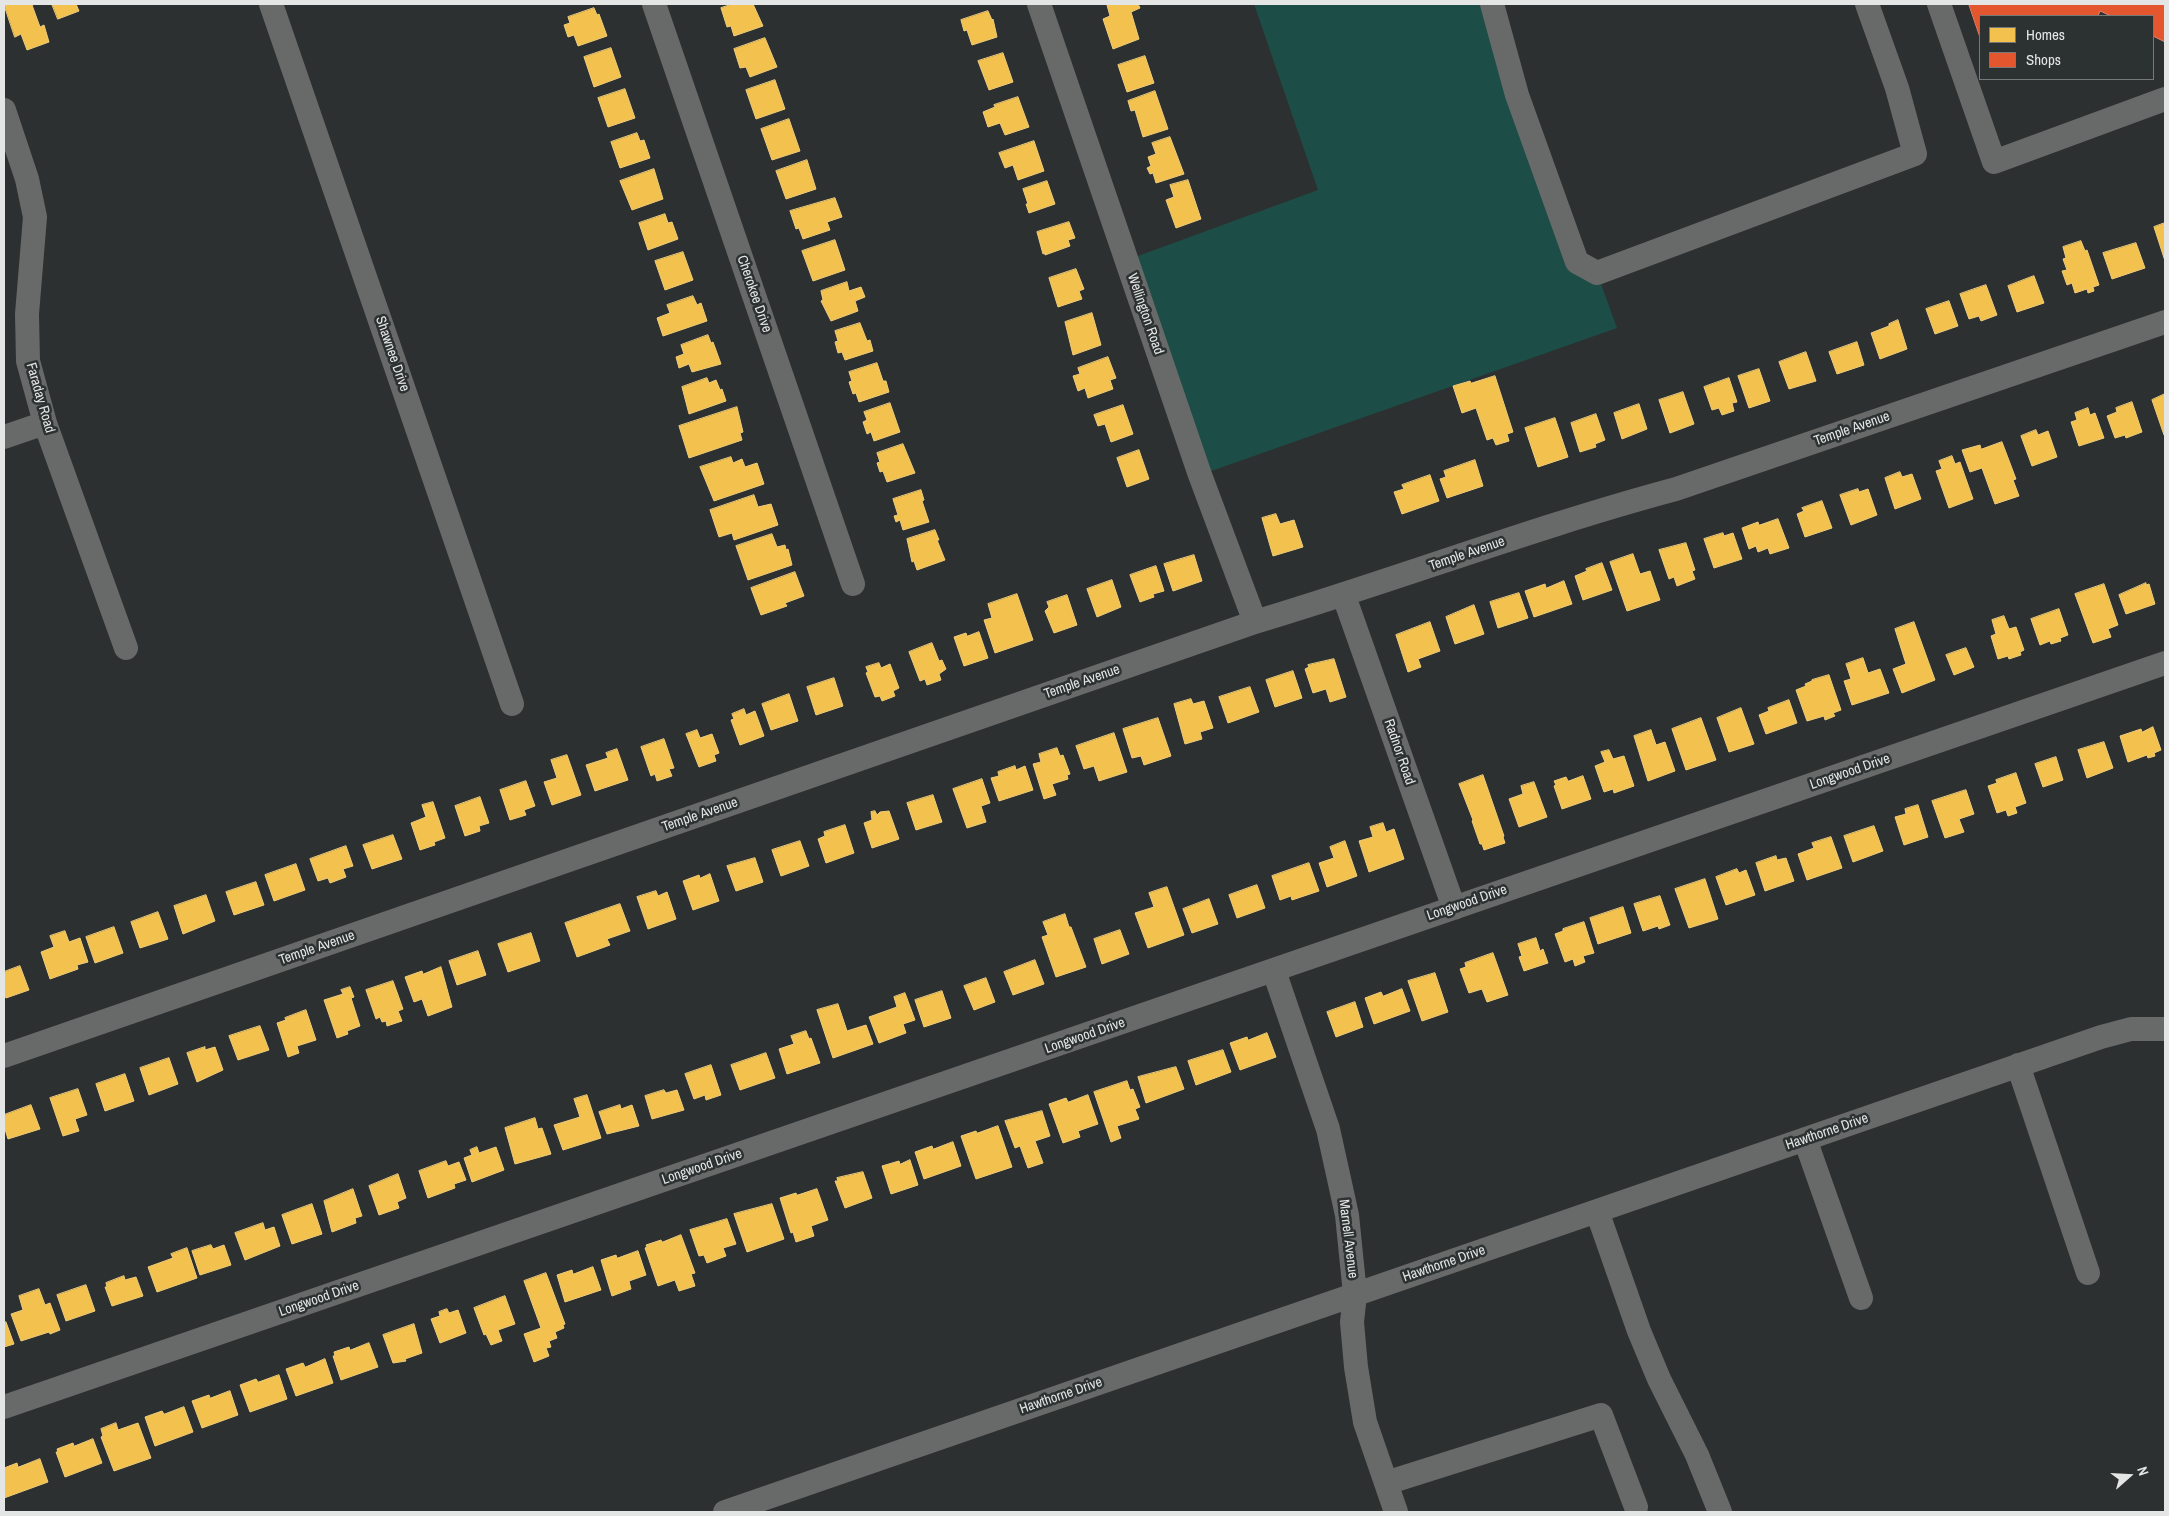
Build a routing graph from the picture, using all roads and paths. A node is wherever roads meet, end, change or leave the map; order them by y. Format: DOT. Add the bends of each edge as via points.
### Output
graph roads {
  1 [pos="271,4"];
  2 [pos="654,4"];
  3 [pos="1039,4"];
  4 [pos="1492,4"];
  5 [pos="1866,4"];
  6 [pos="1939,4"];
  7 [pos="2165,99"];
  8 [pos="4,110"];
  9 [pos="2165,322"];
  10 [pos="46,423"];
  11 [pos="4,437"];
  12 [pos="853,584"];
  13 [pos="1344,596"];
  14 [pos="1255,622"];
  15 [pos="126,648"];
  16 [pos="2165,663"];
  17 [pos="512,704"];
  18 [pos="1454,908"];
  19 [pos="1274,971"];
  20 [pos="2165,1029"];
  21 [pos="4,1056"];
  22 [pos="2018,1065"];
  23 [pos="1804,1139"];
  24 [pos="1597,1211"];
  25 [pos="2088,1273"];
  26 [pos="1355,1294"];
  27 [pos="1861,1298"];
  28 [pos="4,1407"];
  29 [pos="1386,1483"];
  30 [pos="1636,1507"];
  31 [pos="725,1512"];
  32 [pos="1396,1512"];
  33 [pos="1720,1512"];
  1 -- 17 [label="street, Shawnee Drive"];
  2 -- 12 [label="street, Cherokee Drive"];
  3 -- 14 [label="street, Wellington Road" via="1200,475"];
  4 -- 5 [label="street" via="1517,95 1577,262 1597,273 1914,154 1897,88"];
  6 -- 7 [label="street" via="1994,162"];
  8 -- 10 [label="street, Faraday Road" via="27,179 35,217 27,314 28,361"];
  9 -- 13 [label="street, Temple Avenue" via="1676,489 1608,507"];
  10 -- 11 [label="street"];
  10 -- 15 [label="street, Faraday Road"];
  13 -- 14 [label="street, Temple Avenue"];
  13 -- 18 [label="street, Radnor Road"];
  14 -- 21 [label="street, Temple Avenue"];
  16 -- 18 [label="street, Longwood Drive"];
  18 -- 19 [label="street, Longwood Drive"];
  19 -- 26 [label="street, Marnell Avenue" via="1328,1130 1347,1215"];
  19 -- 28 [label="street, Longwood Drive"];
  20 -- 22 [label="street, Hawthorne Drive" via="2124,1031"];
  22 -- 23 [label="street, Hawthorne Drive"];
  22 -- 25 [label="street"];
  23 -- 24 [label="street, Hawthorne Drive"];
  23 -- 27 [label="street"];
  24 -- 26 [label="street, Hawthorne Drive"];
  24 -- 33 [label="street" via="1639,1331"];
  26 -- 29 [label="street, Marnell Avenue" via="1352,1322 1365,1422"];
  26 -- 31 [label="street, Hawthorne Drive"];
  29 -- 30 [label="street" via="1601,1415"];
  29 -- 32 [label="street, Marnell Avenue"];
}
